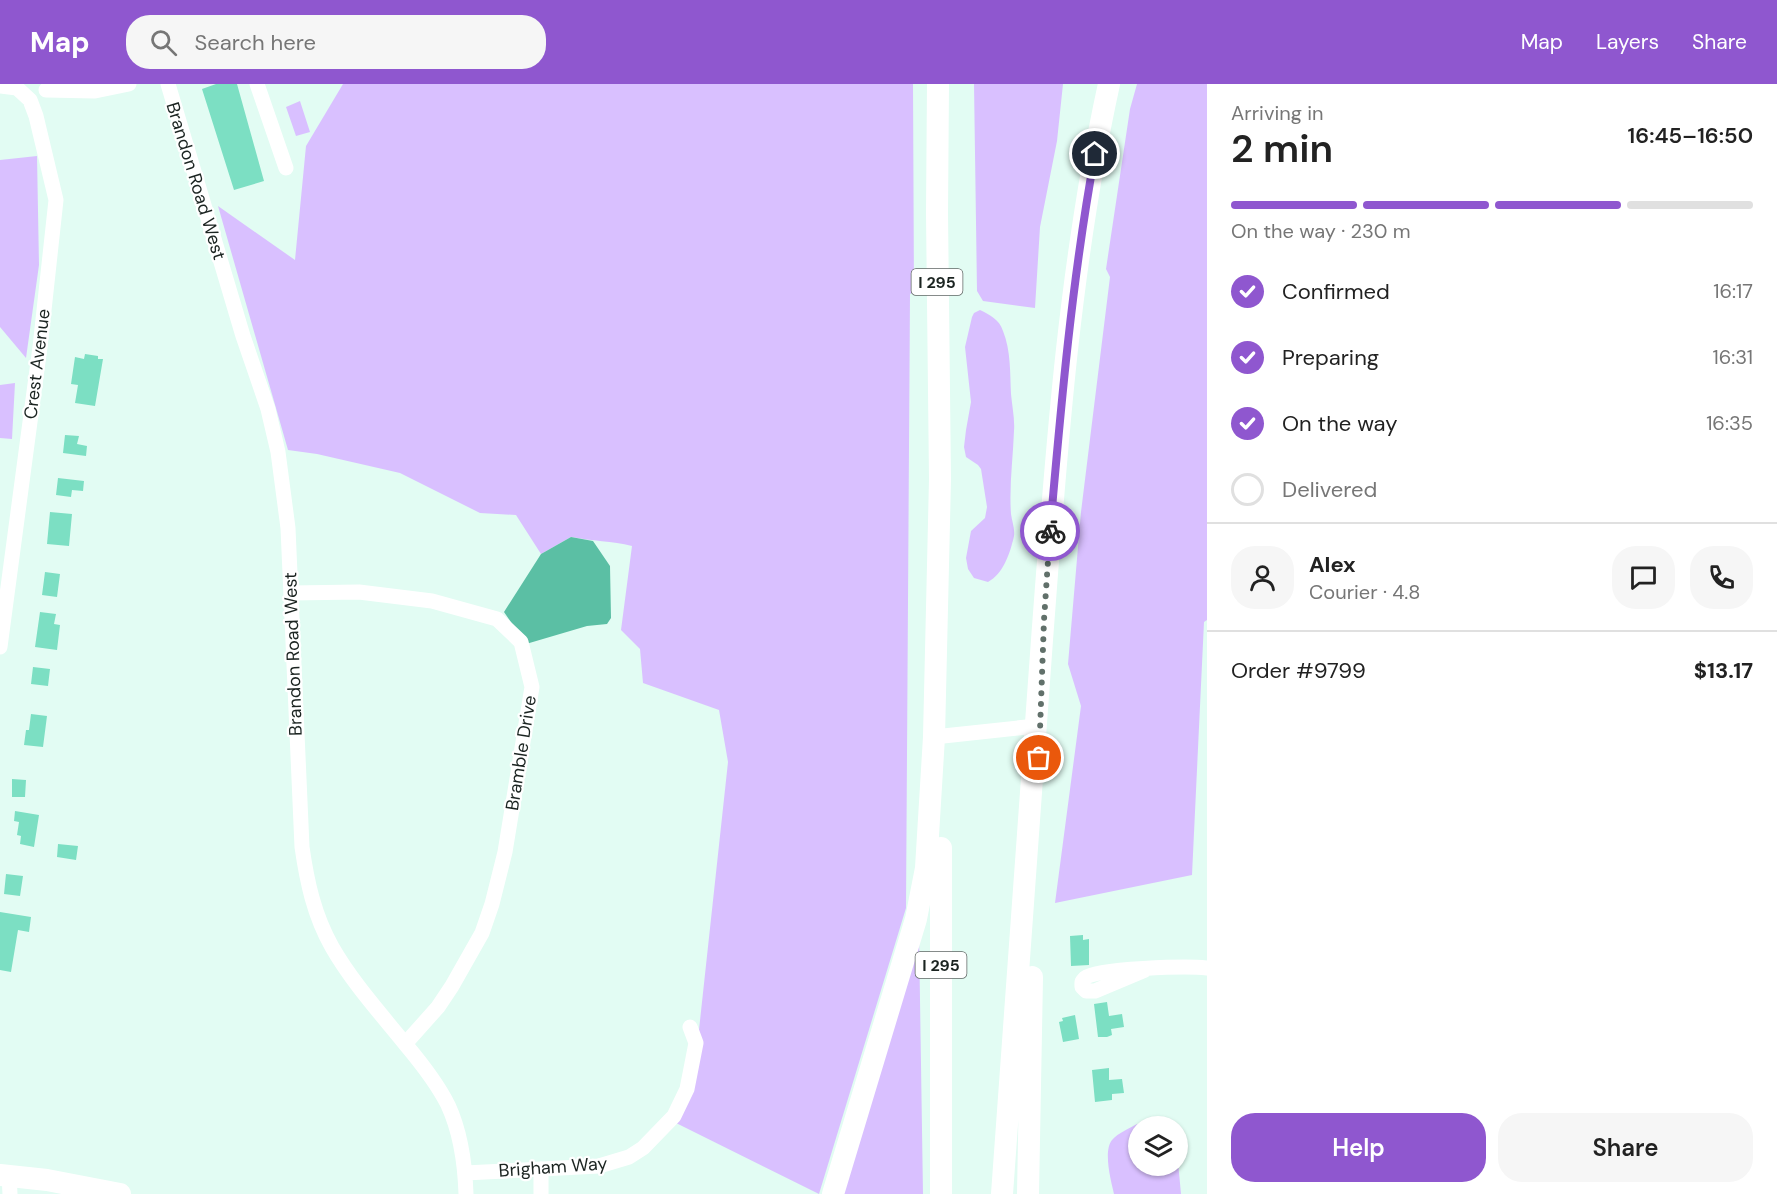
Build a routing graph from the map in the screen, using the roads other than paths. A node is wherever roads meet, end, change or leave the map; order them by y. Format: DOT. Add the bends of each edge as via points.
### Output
graph roads {
  1 [pos="129,84"];
  2 [pos="168,84"];
  3 [pos="257,84"];
  4 [pos="938,84"];
  5 [pos="1109,84"];
  6 [pos="0,86"];
  7 [pos="46,90"];
  8 [pos="285,168"];
  9 [pos="291,593"];
  10 [pos="1044,620"];
  11 [pos="0,647"];
  12 [pos="1036,726"];
  13 [pos="934,736"];
  14 [pos="1207,968"];
  15 [pos="1145,969"];
  16 [pos="690,1027"];
  17 [pos="405,1044"];
  18 [pos="541,1169"];
  19 [pos="465,1173"];
  20 [pos="6,1181"];
  21 [pos="120,1194"];
  22 [pos="466,1194"];
  23 [pos="541,1194"];
  24 [pos="833,1194"];
  25 [pos="941,1194"];
  26 [pos="1002,1194"];
  27 [pos="1028,1194"];
  1 -- 7 [label="street" via="95,91"];
  2 -- 9 [label="street, Brandon Road West" via="268,409 283,484"];
  3 -- 8 [label="street"];
  4 -- 13 [label="highway, I 295" via="940,479"];
  5 -- 10 [label="highway" via="1086,204 1070,324"];
  6 -- 11 [label="street, Crest Avenue" via="17,88 30,100 56,200"];
  9 -- 17 [label="street, Brandon Road West" via="306,880 321,924 345,968"];
  9 -- 17 [label="street, Bramble Drive" via="359,592 432,601 497,619 521,642 532,687 505,852 492,904 482,933 453,986"];
  10 -- 12 [label="highway"];
  10 -- 27 [label="highway"];
  12 -- 13 [label="street"];
  12 -- 26 [label="highway"];
  13 -- 24 [label="highway" via="922,897"];
  13 -- 25 [label="highway, I 295" via="940,769"];
  14 -- 15 [label="street"];
  16 -- 18 [label="street, Brigham Way" via="696,1043 687,1089 674,1116 653,1139 615,1163"];
  17 -- 19 [label="street, Brandon Road West" via="448,1105 459,1136"];
  18 -- 19 [label="street, Brigham Way"];
  18 -- 23 [label="street"];
  19 -- 22 [label="street, Brandon Road West"];
  20 -- 21 [label="highway" via="66,1183"];
}
